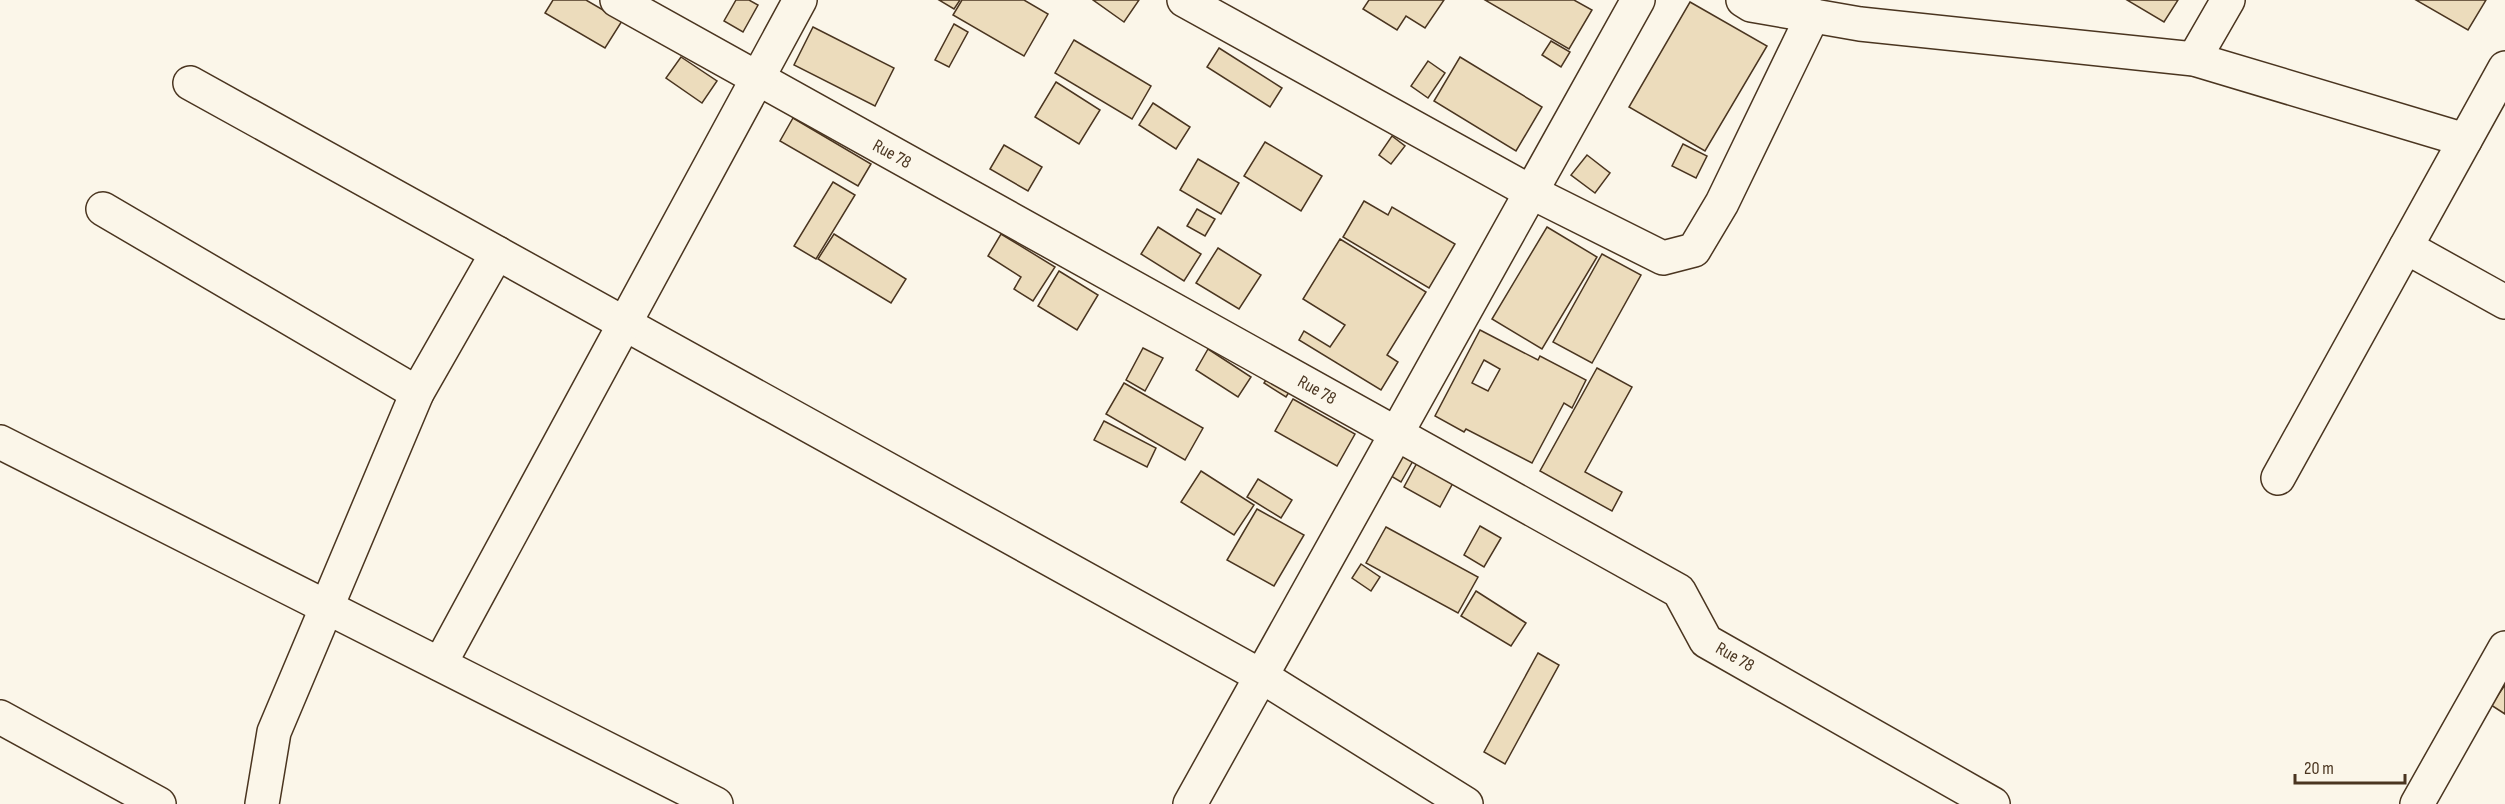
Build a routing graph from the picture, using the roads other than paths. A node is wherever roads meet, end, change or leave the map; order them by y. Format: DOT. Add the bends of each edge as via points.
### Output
graph roads {
  1 [pos="616,0"];
  2 [pos="800,0"];
  3 [pos="1184,0"];
  4 [pos="1638,0"];
  5 [pos="2228,0"];
  6 [pos="1749,2"];
  7 [pos="1813,15"];
  8 [pos="2194,59"];
  9 [pos="2505,68"];
  10 [pos="758,79"];
  11 [pos="190,83"];
  12 [pos="2465,140"];
  13 [pos="1531,192"];
  14 [pos="103,209"];
  15 [pos="2406,247"];
  16 [pos="497,253"];
  17 [pos="2505,302"];
  18 [pos="625,324"];
  19 [pos="417,393"];
  20 [pos="1396,434"];
  21 [pos="0,442"];
  22 [pos="2278,478"];
  23 [pos="327,607"];
  24 [pos="2505,648"];
  25 [pos="440,664"];
  26 [pos="1261,676"];
  27 [pos="0,717"];
  28 [pos="159,804"];
  29 [pos="262,804"];
  30 [pos="716,804"];
  31 [pos="1190,804"];
  32 [pos="1466,804"];
  33 [pos="1994,804"];
  34 [pos="2416,804"];
  1 -- 10 [label="street, Rue 78"];
  2 -- 10 [label="street"];
  3 -- 13 [label="street"];
  4 -- 13 [label="street"];
  5 -- 8 [label="street"];
  6 -- 7 [label="street"];
  7 -- 8 [label="street" via="1860,24"];
  7 -- 13 [label="street" via="1722,203 1694,250 1663,258"];
  8 -- 12 [label="street"];
  9 -- 12 [label="street"];
  10 -- 18 [label="street"];
  10 -- 20 [label="street, Rue 78"];
  11 -- 16 [label="street"];
  12 -- 15 [label="street"];
  13 -- 20 [label="street"];
  14 -- 19 [label="street"];
  15 -- 17 [label="street"];
  15 -- 22 [label="street"];
  16 -- 18 [label="street"];
  16 -- 19 [label="street"];
  18 -- 25 [label="street"];
  18 -- 26 [label="street"];
  19 -- 23 [label="street"];
  20 -- 26 [label="street"];
  20 -- 33 [label="street, Rue 78" via="1679,591 1706,641"];
  21 -- 23 [label="street"];
  23 -- 25 [label="street"];
  23 -- 29 [label="street" via="274,732"];
  24 -- 34 [label="street"];
  25 -- 30 [label="street"];
  26 -- 31 [label="street"];
  26 -- 32 [label="street"];
  27 -- 28 [label="street"];
}
